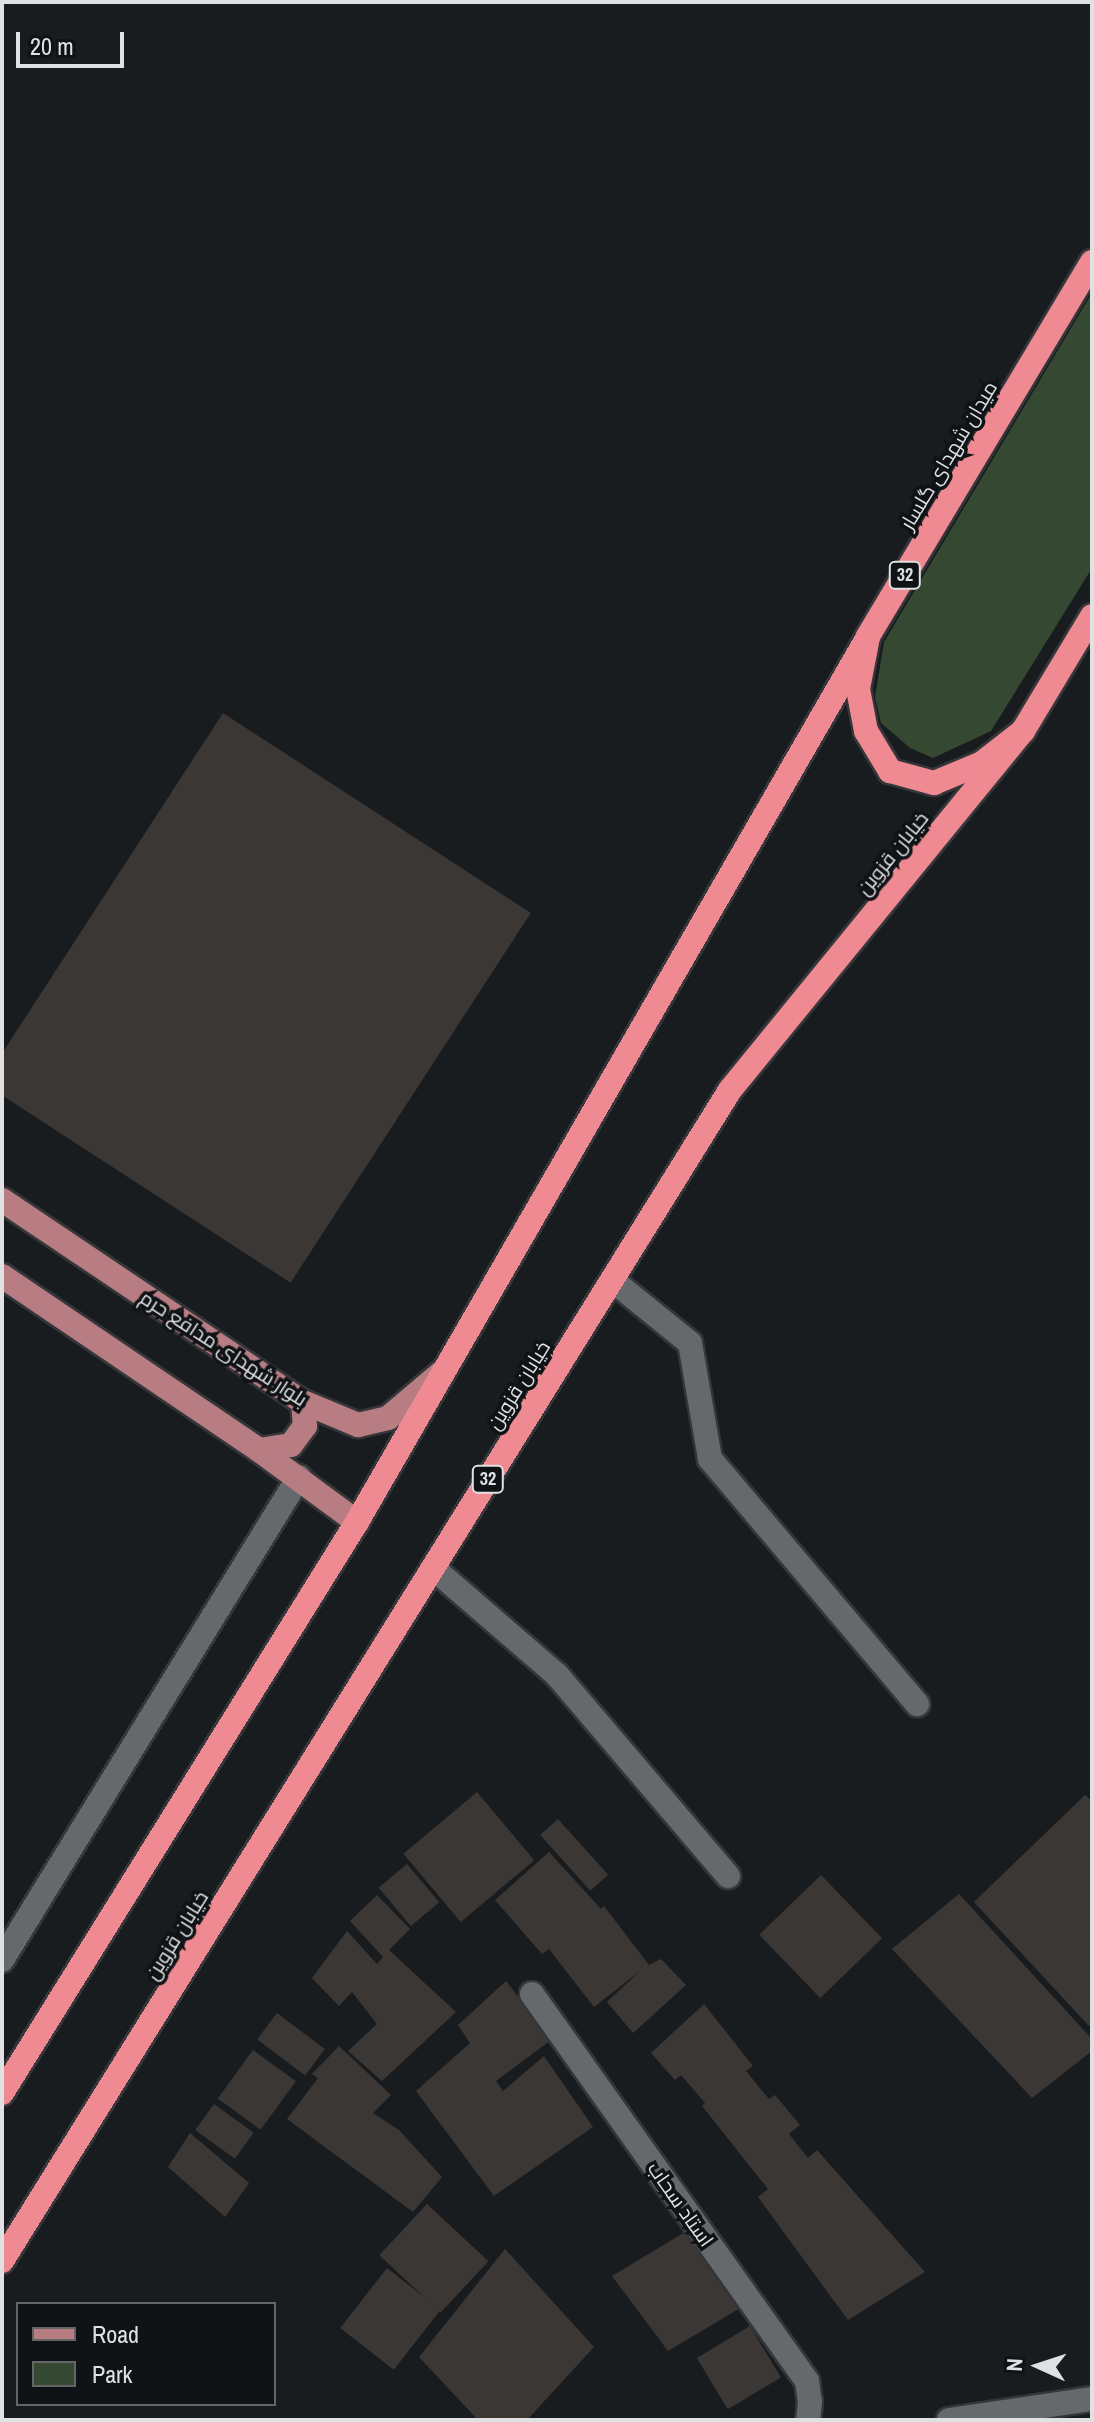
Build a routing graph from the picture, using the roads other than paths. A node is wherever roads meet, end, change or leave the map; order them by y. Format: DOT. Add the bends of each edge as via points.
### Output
graph roads {
  1 [pos="1092,262"];
  2 [pos="1092,616"];
  3 [pos="868,637"];
  4 [pos="1023,731"];
  5 [pos="2,1200"];
  6 [pos="2,1276"];
  7 [pos="612,1280"];
  8 [pos="449,1366"];
  9 [pos="303,1402"];
  10 [pos="259,1450"];
  11 [pos="299,1477"];
  12 [pos="357,1522"];
  13 [pos="433,1568"];
  14 [pos="917,1704"];
  15 [pos="728,1876"];
  16 [pos="3,1954"];
  17 [pos="532,1994"];
  18 [pos="2,2093"];
  19 [pos="2,2261"];
  20 [pos="1092,2399"];
  21 [pos="808,2420"];
  22 [pos="949,2420"];
  1 -- 3 [label="highway, میدان شهدای گلسار / 32"];
  2 -- 4 [label="highway, میدان شهدای گلسار / 32"];
  3 -- 4 [label="highway, میدان شهدای گلسار / 32" via="858,689 866,731 890,771 934,783 982,763"];
  3 -- 8 [label="highway, 32"];
  4 -- 7 [label="highway, خیابان قزوین / 32" via="730,1090"];
  5 -- 9 [label="main road, بلوار شهدای مدافع حرم"];
  6 -- 10 [label="main road"];
  7 -- 13 [label="highway, خیابان قزوین / 32"];
  7 -- 14 [label="street" via="690,1343 710,1459"];
  8 -- 9 [label="main road, بلوار شهدای مدافع حرم" via="388,1418 358,1425"];
  8 -- 12 [label="highway, 32"];
  9 -- 10 [label="main road" via="305,1426 291,1445"];
  10 -- 11 [label="main road"];
  11 -- 12 [label="main road"];
  11 -- 16 [label="street"];
  12 -- 18 [label="highway, 32"];
  13 -- 15 [label="street" via="557,1675"];
  13 -- 19 [label="highway, خیابان قزوین / 32"];
  17 -- 21 [label="street, استاد سحاب" via="807,2381"];
  20 -- 22 [label="street"];
}
